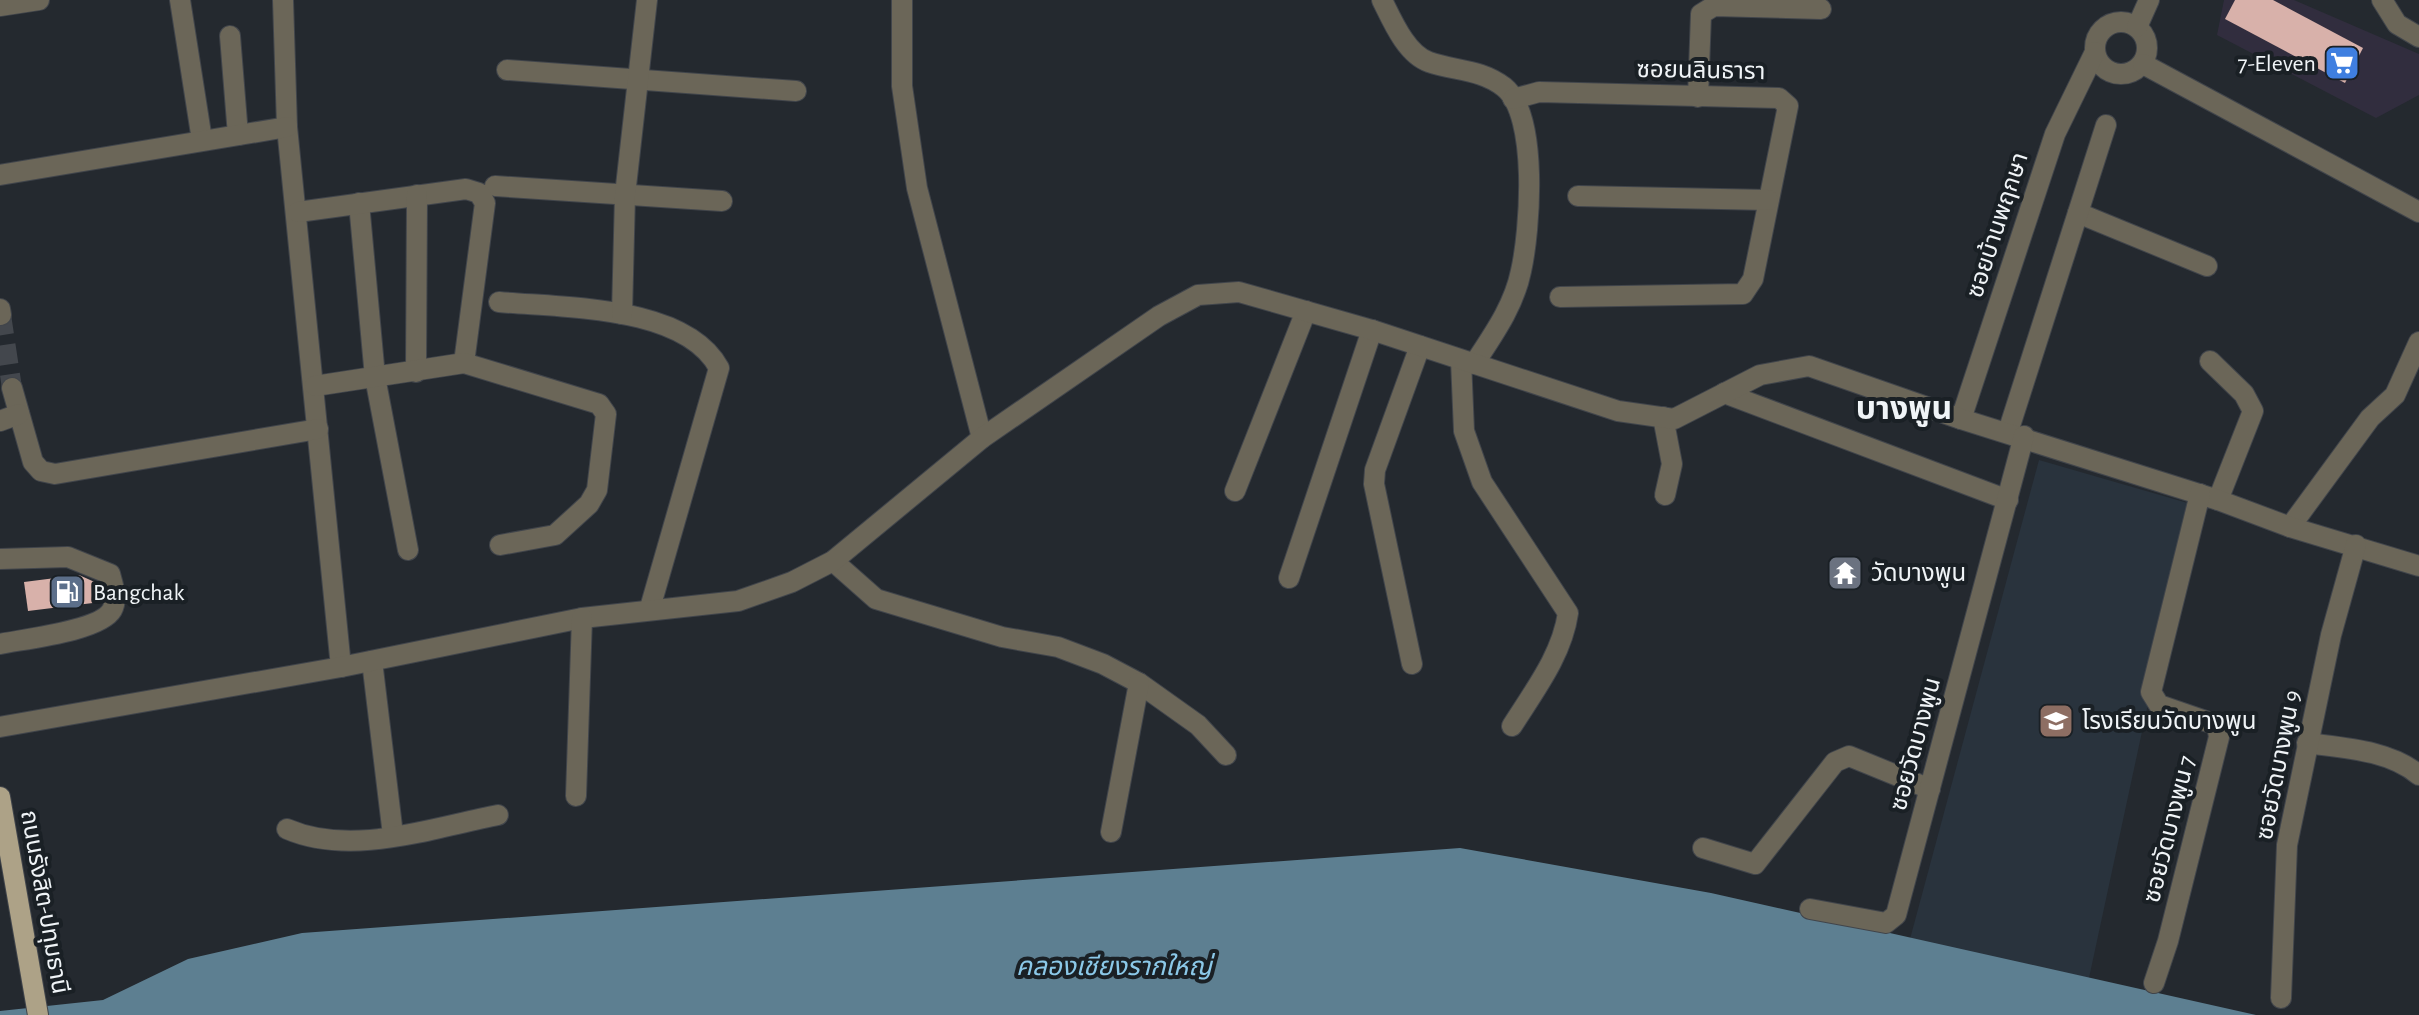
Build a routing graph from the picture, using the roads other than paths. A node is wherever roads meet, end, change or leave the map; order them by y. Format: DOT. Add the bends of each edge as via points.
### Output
graph roads {
  1 [pos="39,0"];
  2 [pos="180,0"];
  3 [pos="283,0"];
  4 [pos="647,0"];
  5 [pos="902,0"];
  6 [pos="1382,0"];
  7 [pos="2149,0"];
  8 [pos="2382,0"];
  9 [pos="0,6"];
  10 [pos="1821,9"];
  11 [pos="2137,27"];
  12 [pos="230,36"];
  13 [pos="2419,37"];
  14 [pos="2095,52"];
  15 [pos="2143,64"];
  16 [pos="507,70"];
  17 [pos="639,80"];
  18 [pos="796,91"];
  19 [pos="1698,97"];
  20 [pos="1513,99"];
  21 [pos="2106,125"];
  22 [pos="287,127"];
  23 [pos="238,135"];
  24 [pos="202,140"];
  25 [pos="0,175"];
  26 [pos="495,186"];
  27 [pos="417,195"];
  28 [pos="625,195"];
  29 [pos="1578,196"];
  30 [pos="1768,200"];
  31 [pos="722,201"];
  32 [pos="359,203"];
  33 [pos="298,212"];
  34 [pos="2419,212"];
  35 [pos="2078,213"];
  36 [pos="2207,266"];
  37 [pos="1560,297"];
  38 [pos="499,302"];
  39 [pos="1306,311"];
  40 [pos="622,314"];
  41 [pos="1372,330"];
  42 [pos="2419,342"];
  43 [pos="1420,346"];
  44 [pos="2210,361"];
  45 [pos="1468,362"];
  46 [pos="464,363"];
  47 [pos="416,372"];
  48 [pos="375,377"];
  49 [pos="315,386"];
  50 [pos="12,388"];
  51 [pos="1724,393"];
  52 [pos="1663,417"];
  53 [pos="10,418"];
  54 [pos="1961,419"];
  55 [pos="318,429"];
  56 [pos="2016,434"];
  57 [pos="982,438"];
  58 [pos="1235,491"];
  59 [pos="1665,495"];
  60 [pos="2209,497"];
  61 [pos="2008,500"];
  62 [pos="2290,527"];
  63 [pos="500,545"];
  64 [pos="2356,545"];
  65 [pos="408,550"];
  66 [pos="0,559"];
  67 [pos="833,561"];
  68 [pos="2419,566"];
  69 [pos="1289,578"];
  70 [pos="650,608"];
  71 [pos="582,618"];
  72 [pos="0,644"];
  73 [pos="372,661"];
  74 [pos="1412,664"];
  75 [pos="341,667"];
  76 [pos="1139,683"];
  77 [pos="1512,726"];
  78 [pos="0,727"];
  79 [pos="2307,743"];
  80 [pos="1226,755"];
  81 [pos="2419,775"];
  82 [pos="1930,789"];
  83 [pos="576,796"];
  84 [pos="0,797"];
  85 [pos="498,815"];
  86 [pos="287,829"];
  87 [pos="1111,832"];
  88 [pos="393,835"];
  89 [pos="1703,848"];
  90 [pos="1810,909"];
  91 [pos="2154,983"];
  92 [pos="2281,998"];
  93 [pos="38,1015"];
  1 -- 9 [label="street"];
  2 -- 24 [label="street"];
  3 -- 22 [label="street"];
  4 -- 17 [label="street"];
  5 -- 57 [label="street" via="902,86 917,188"];
  6 -- 20 [label="street" via="1401,36 1426,61 1474,71 1505,88"];
  7 -- 11 [label="street"];
  8 -- 13 [label="street" via="2397,24"];
  10 -- 19 [label="street" via="1714,6 1701,14"];
  11 -- 14 [label="street, ซอยบ้านพฤกษา" via="2107,26"];
  11 -- 15 [label="street" via="2147,44"];
  12 -- 23 [label="street"];
  14 -- 15 [label="street" via="2099,62 2116,74"];
  14 -- 54 [label="street, ซอยบ้านพฤกษา" via="2055,134"];
  15 -- 34 [label="street"];
  16 -- 17 [label="street"];
  17 -- 18 [label="street"];
  17 -- 28 [label="street"];
  19 -- 20 [label="street, ซอยนลินธารา" via="1539,92"];
  19 -- 30 [label="street, ซอยนลินธารา" via="1779,98 1788,106"];
  20 -- 45 [label="street" via="1531,159 1521,272 1505,317"];
  21 -- 35 [label="street, ซอยวัดบางพูน"];
  22 -- 23 [label="street"];
  22 -- 33 [label="street"];
  23 -- 24 [label="street"];
  24 -- 25 [label="street"];
  26 -- 28 [label="street"];
  27 -- 32 [label="street"];
  27 -- 46 [label="street" via="466,189 479,193 485,203"];
  27 -- 47 [label="street"];
  28 -- 31 [label="street"];
  28 -- 40 [label="street"];
  29 -- 30 [label="street"];
  30 -- 37 [label="street, ซอยนลินธารา" via="1753,279 1743,294"];
  32 -- 33 [label="street"];
  32 -- 48 [label="street"];
  33 -- 49 [label="street"];
  35 -- 36 [label="street"];
  35 -- 56 [label="street, ซอยวัดบางพูน"];
  38 -- 40 [label="street"];
  39 -- 41 [label="street"];
  39 -- 57 [label="street" via="1239,292 1198,295 1159,316"];
  39 -- 58 [label="street"];
  40 -- 70 [label="street" via="684,332 700,342 719,368"];
  41 -- 43 [label="street"];
  41 -- 69 [label="street"];
  42 -- 62 [label="street" via="2395,395 2370,418"];
  43 -- 45 [label="street"];
  43 -- 74 [label="street" via="1374,484"];
  44 -- 60 [label="street" via="2244,394 2253,411"];
  45 -- 52 [label="street" via="1618,411"];
  45 -- 77 [label="street" via="1464,431 1482,482 1568,613 1565,633"];
  46 -- 47 [label="street"];
  46 -- 63 [label="street" via="585,397 606,414 597,490 589,504 555,535"];
  47 -- 48 [label="street"];
  48 -- 49 [label="street"];
  48 -- 65 [label="street"];
  49 -- 55 [label="street"];
  50 -- 53 [label="street"];
  51 -- 52 [label="street" via="1674,419"];
  51 -- 54 [label="street" via="1760,375 1809,366"];
  51 -- 61 [label="street"];
  52 -- 59 [label="street" via="1672,464"];
  53 -- 55 [label="street" via="33,462 41,471 55,474"];
  54 -- 56 [label="street"];
  55 -- 75 [label="street"];
  56 -- 60 [label="street"];
  56 -- 61 [label="street, ซอยวัดบางพูน"];
  57 -- 67 [label="street"];
  60 -- 62 [label="street"];
  60 -- 91 [label="street, ซอยวัดบางพูน 7" via="2151,692 2159,705 2217,725 2219,737"];
  61 -- 82 [label="street, ซอยวัดบางพูน"];
  62 -- 64 [label="street"];
  64 -- 68 [label="street"];
  64 -- 79 [label="street, ซอยวัดบางพูน 9"];
  66 -- 72 [label="street" via="68,557 110,574 115,594 113,609 101,622"];
  67 -- 70 [label="street" via="738,601"];
  67 -- 76 [label="street" via="876,599 1002,637 1058,647"];
  70 -- 71 [label="street"];
  71 -- 73 [label="street"];
  71 -- 83 [label="street"];
  73 -- 75 [label="street"];
  73 -- 88 [label="street"];
  75 -- 78 [label="street"];
  76 -- 80 [label="street" via="1198,725"];
  76 -- 87 [label="street"];
  79 -- 81 [label="street" via="2362,750"];
  79 -- 92 [label="street, ซอยวัดบางพูน 9" via="2287,845"];
  82 -- 89 [label="street" via="1849,756 1835,762 1755,864"];
  82 -- 90 [label="street, ซอยวัดบางพูน" via="1892,921"];
  84 -- 93 [label="main road, ถนนรังสิต-ปทุมธานี"];
  85 -- 88 [label="street"];
  86 -- 88 [label="street" via="311,839"];
}
